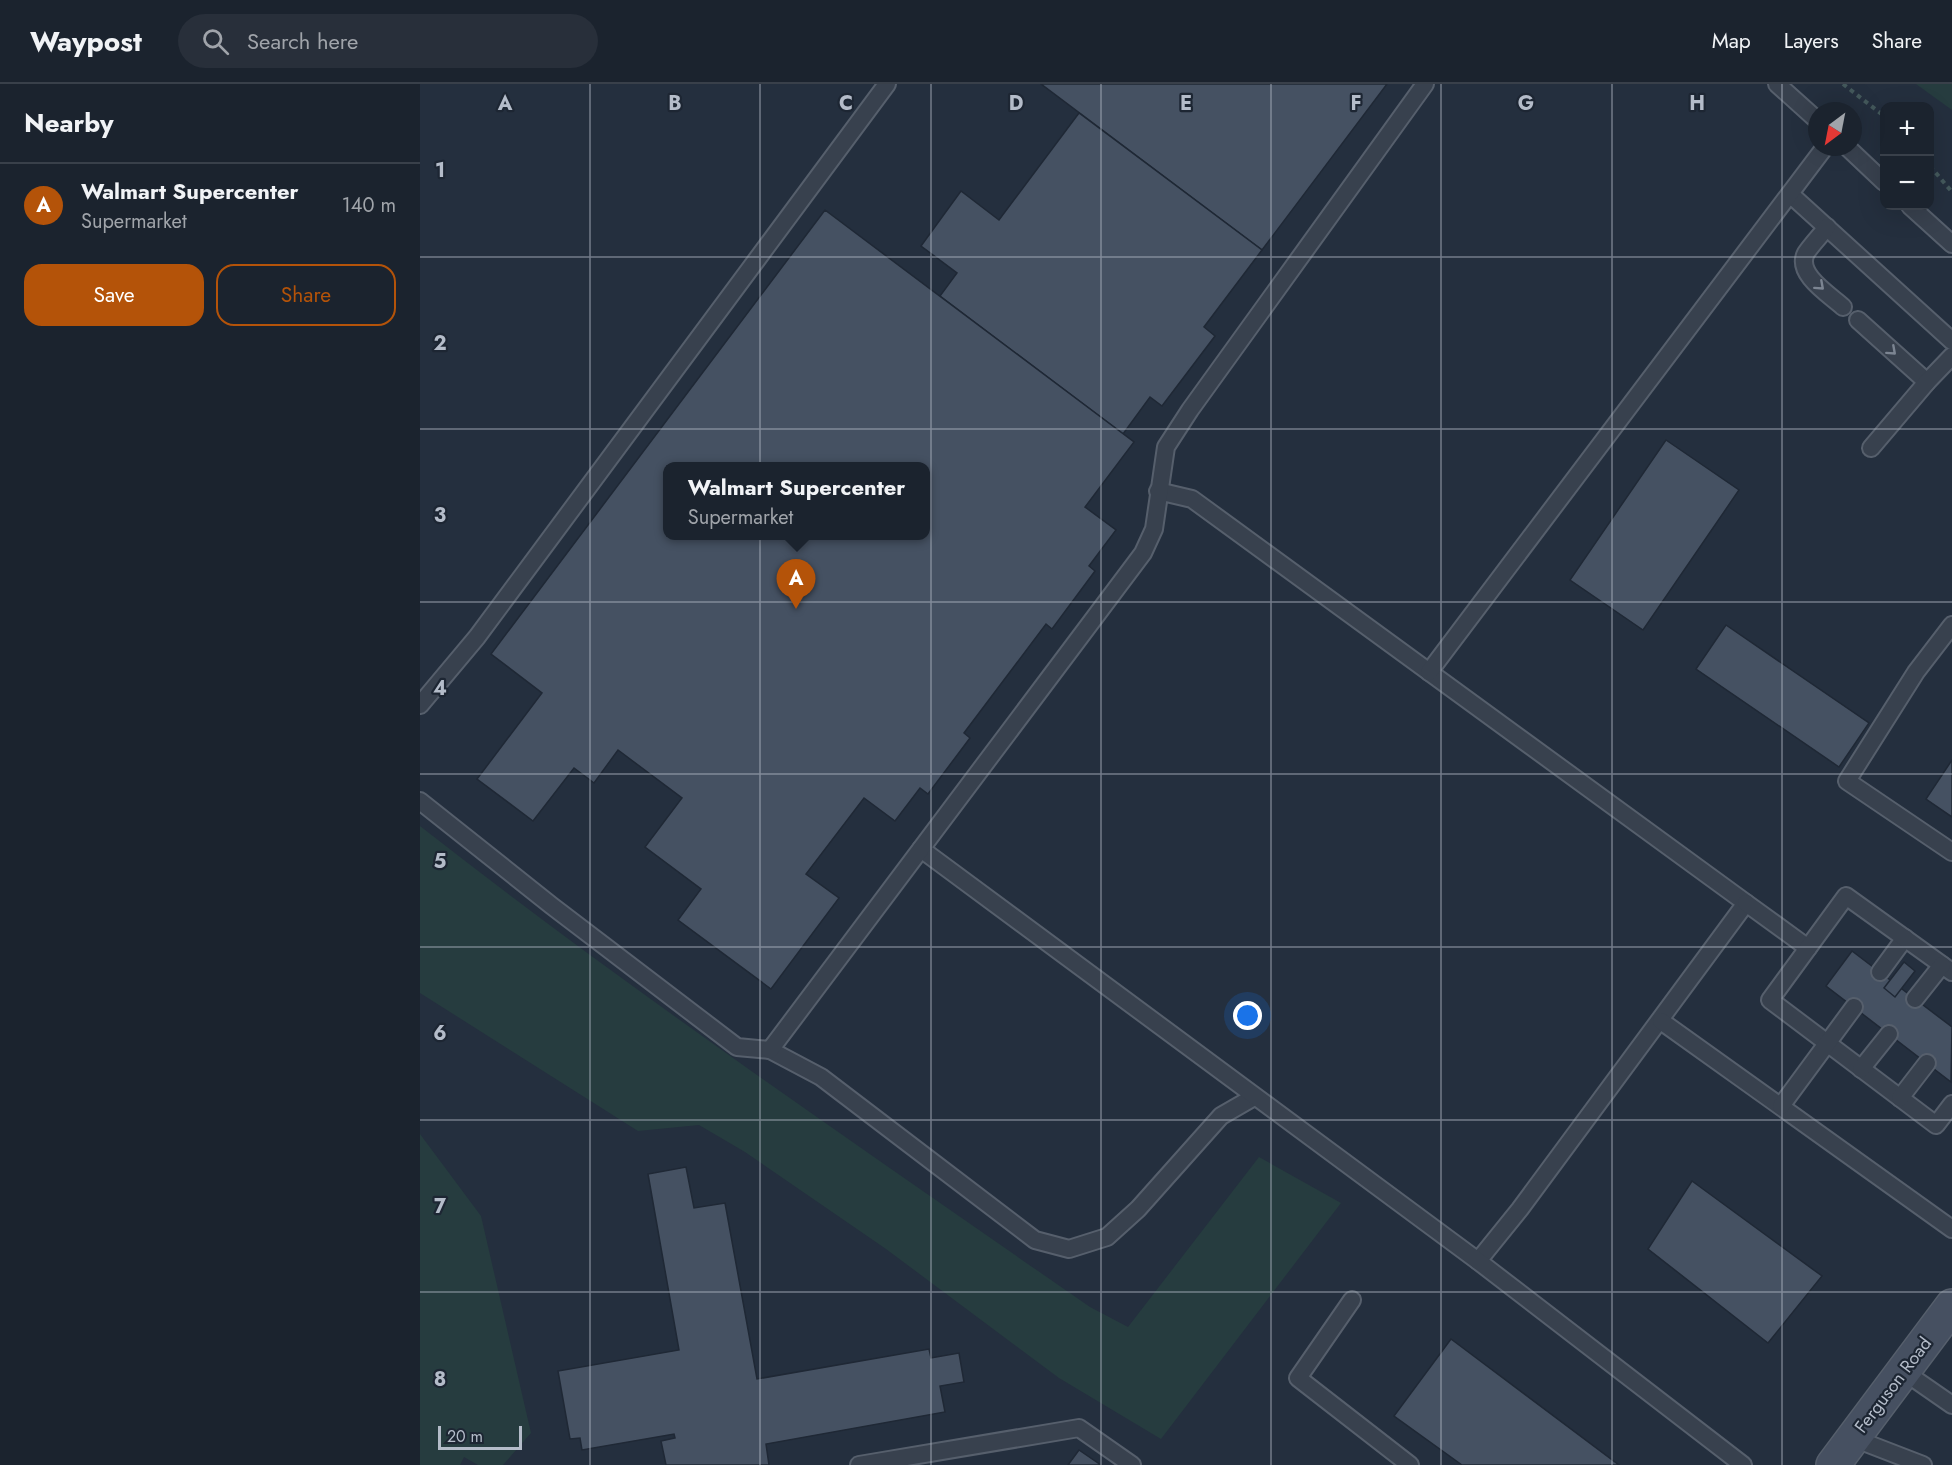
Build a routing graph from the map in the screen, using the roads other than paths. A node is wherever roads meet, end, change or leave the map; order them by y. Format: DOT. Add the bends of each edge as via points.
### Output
graph roads {
  1 [pos="887,84"];
  2 [pos="1425,84"];
  3 [pos="1777,84"];
  4 [pos="1808,112"];
  5 [pos="1818,156"];
  6 [pos="1857,156"];
  7 [pos="1880,178"];
  8 [pos="1790,194"];
  9 [pos="1914,210"];
  10 [pos="1827,227"];
  11 [pos="1952,244"];
  12 [pos="1843,307"];
  13 [pos="1858,320"];
  14 [pos="1952,341"];
  15 [pos="1952,356"];
  16 [pos="1927,382"];
  17 [pos="1871,448"];
  18 [pos="1158,491"];
  19 [pos="1952,625"];
  20 [pos="1429,672"];
  21 [pos="420,705"];
  22 [pos="420,801"];
  23 [pos="921,849"];
  24 [pos="1952,852"];
  25 [pos="1746,903"];
  26 [pos="1905,938"];
  27 [pos="1808,948"];
  28 [pos="1947,969"];
  29 [pos="1880,972"];
  30 [pos="1915,999"];
  31 [pos="1854,1007"];
  32 [pos="1660,1021"];
  33 [pos="1889,1034"];
  34 [pos="1827,1044"];
  35 [pos="770,1050"];
  36 [pos="1927,1064"];
  37 [pos="1861,1069"];
  38 [pos="1254,1097"];
  39 [pos="1900,1098"];
  40 [pos="1952,1104"];
  41 [pos="1781,1106"];
  42 [pos="1952,1229"];
  43 [pos="1478,1261"];
  44 [pos="1352,1300"];
  45 [pos="1952,1306"];
  46 [pos="1904,1371"];
  47 [pos="1952,1406"];
  48 [pos="1853,1438"];
  49 [pos="859,1465"];
  50 [pos="1132,1465"];
  51 [pos="1410,1465"];
  52 [pos="1743,1465"];
  53 [pos="1833,1465"];
  54 [pos="1923,1465"];
  1 -- 21 [label="lane" via="477,637"];
  2 -- 18 [label="lane" via="1166,447"];
  3 -- 4 [label="lane"];
  5 -- 8 [label="lane"];
  6 -- 7 [label="lane"];
  8 -- 10 [label="lane"];
  8 -- 20 [label="lane"];
  9 -- 11 [label="lane"];
  10 -- 12 [label="lane, one-way" via="1805,254 1804,268"];
  10 -- 14 [label="lane"];
  13 -- 16 [label="lane, one-way"];
  15 -- 16 [label="lane"];
  16 -- 17 [label="lane"];
  18 -- 20 [label="lane" via="1192,499"];
  18 -- 23 [label="lane" via="1154,529 1143,553"];
  19 -- 24 [label="lane" via="1916,672 1847,782"];
  20 -- 25 [label="lane"];
  22 -- 35 [label="lane" via="737,1047"];
  23 -- 35 [label="lane"];
  23 -- 38 [label="lane"];
  25 -- 27 [label="lane"];
  25 -- 32 [label="lane"];
  26 -- 27 [label="lane" via="1846,896"];
  26 -- 28 [label="lane"];
  26 -- 29 [label="lane"];
  27 -- 34 [label="lane" via="1770,1000"];
  28 -- 30 [label="lane"];
  31 -- 34 [label="lane"];
  32 -- 41 [label="lane"];
  32 -- 43 [label="lane"];
  33 -- 37 [label="lane"];
  34 -- 37 [label="lane"];
  34 -- 41 [label="lane"];
  35 -- 38 [label="lane" via="821,1077 1035,1240 1069,1249 1107,1237 1138,1209 1221,1116"];
  36 -- 39 [label="lane"];
  37 -- 39 [label="lane"];
  38 -- 43 [label="lane"];
  39 -- 40 [label="lane" via="1936,1125"];
  41 -- 42 [label="lane"];
  43 -- 52 [label="lane"];
  44 -- 51 [label="lane" via="1298,1378"];
  45 -- 46 [label="street, Ferguson Road"];
  46 -- 47 [label="lane"];
  46 -- 48 [label="street, Ferguson Road"];
  48 -- 53 [label="street, Ferguson Road"];
  48 -- 54 [label="lane"];
  49 -- 50 [label="lane" via="1079,1428"];
}
